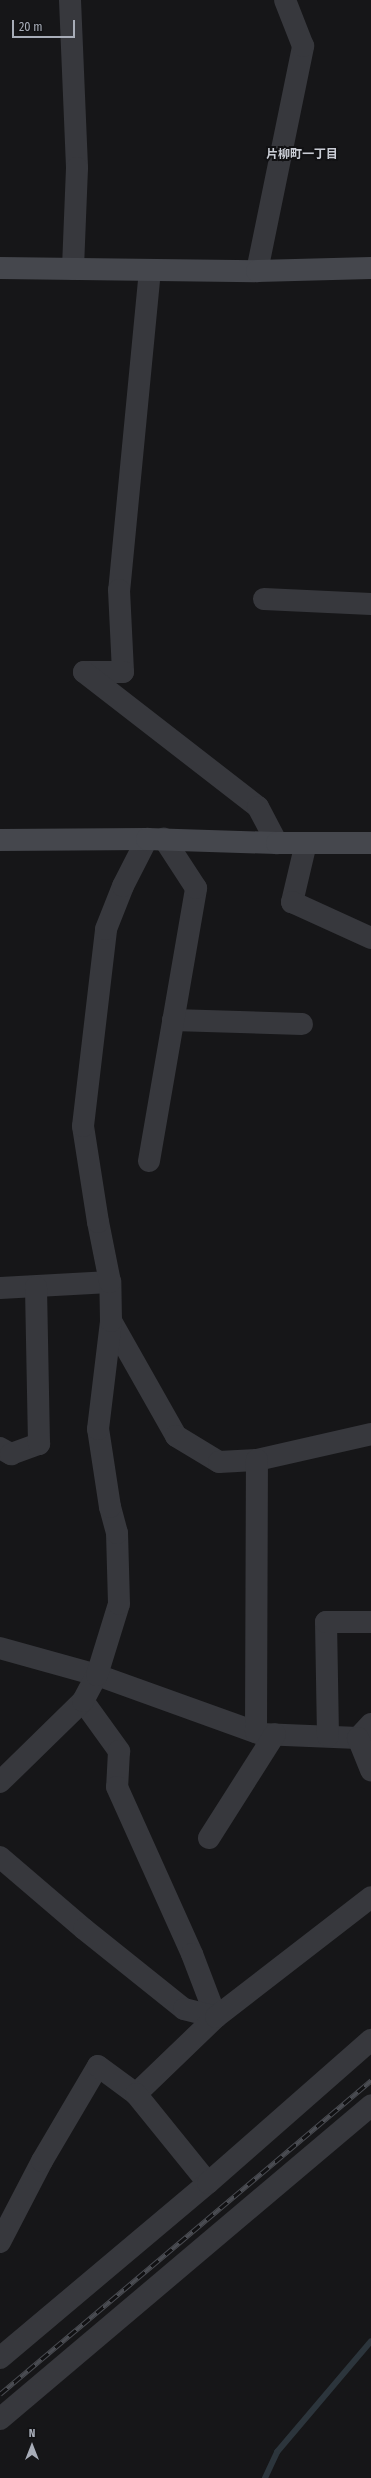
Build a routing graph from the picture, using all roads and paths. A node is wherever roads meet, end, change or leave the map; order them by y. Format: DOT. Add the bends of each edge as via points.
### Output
graph roads {
  1 [pos="70,0"];
  2 [pos="285,0"];
  3 [pos="0,268"];
  4 [pos="371,268"];
  5 [pos="73,269"];
  6 [pos="150,270"];
  7 [pos="257,271"];
  8 [pos="264,599"];
  9 [pos="371,604"];
  10 [pos="156,839"];
  11 [pos="0,840"];
  12 [pos="371,842"];
  13 [pos="277,843"];
  14 [pos="306,843"];
  15 [pos="371,938"];
  16 [pos="173,1020"];
  17 [pos="302,1024"];
  18 [pos="148,1161"];
  19 [pos="110,1282"];
  20 [pos="36,1287"];
  21 [pos="0,1288"];
  22 [pos="111,1320"];
  23 [pos="371,1434"];
  24 [pos="0,1448"];
  25 [pos="257,1460"];
  26 [pos="371,1622"];
  27 [pos="0,1648"];
  28 [pos="97,1675"];
  29 [pos="83,1701"];
  30 [pos="364,1731"];
  31 [pos="266,1733"];
  32 [pos="328,1736"];
  33 [pos="371,1771"];
  34 [pos="0,1782"];
  35 [pos="209,1838"];
  36 [pos="0,1857"];
  37 [pos="371,1897"];
  38 [pos="216,2017"];
  39 [pos="371,2040"];
  40 [pos="136,2094"];
  41 [pos="371,2105"];
  42 [pos="208,2183"];
  43 [pos="0,2242"];
  44 [pos="0,2358"];
  45 [pos="0,2419"];
  1 -- 5 [label="street" via="76,168"];
  2 -- 7 [label="street" via="303,46"];
  3 -- 5 [label="street"];
  4 -- 7 [label="street"];
  5 -- 6 [label="street"];
  6 -- 7 [label="street"];
  6 -- 13 [label="street" via="119,590 123,672 84,672 258,808"];
  8 -- 9 [label="street"];
  10 -- 11 [label="street"];
  10 -- 13 [label="street"];
  10 -- 16 [label="street" via="196,888"];
  10 -- 19 [label="street" via="123,886 106,929 83,1126"];
  12 -- 14 [label="street"];
  13 -- 14 [label="street"];
  14 -- 15 [label="street" via="292,902"];
  16 -- 17 [label="street"];
  16 -- 18 [label="street"];
  19 -- 20 [label="street"];
  19 -- 22 [label="street"];
  20 -- 21 [label="street"];
  20 -- 24 [label="street" via="39,1444 11,1454"];
  22 -- 25 [label="street" via="176,1436 219,1462"];
  22 -- 28 [label="street" via="98,1429 110,1507 118,1533 119,1604"];
  23 -- 25 [label="street"];
  25 -- 31 [label="street"];
  26 -- 32 [label="street" via="326,1622"];
  27 -- 28 [label="street"];
  28 -- 29 [label="street"];
  28 -- 31 [label="street"];
  29 -- 34 [label="street"];
  29 -- 38 [label="street" via="119,1751 117,1788 192,1954"];
  30 -- 32 [label="street"];
  30 -- 33 [label="street"];
  31 -- 32 [label="street"];
  31 -- 35 [label="street"];
  36 -- 38 [label="street" via="84,1929 184,2009"];
  37 -- 38 [label="street"];
  38 -- 40 [label="street"];
  39 -- 42 [label="street"];
  40 -- 42 [label="street"];
  40 -- 43 [label="street" via="98,2066 42,2161"];
  41 -- 45 [label="street"];
  42 -- 44 [label="street"];
}
